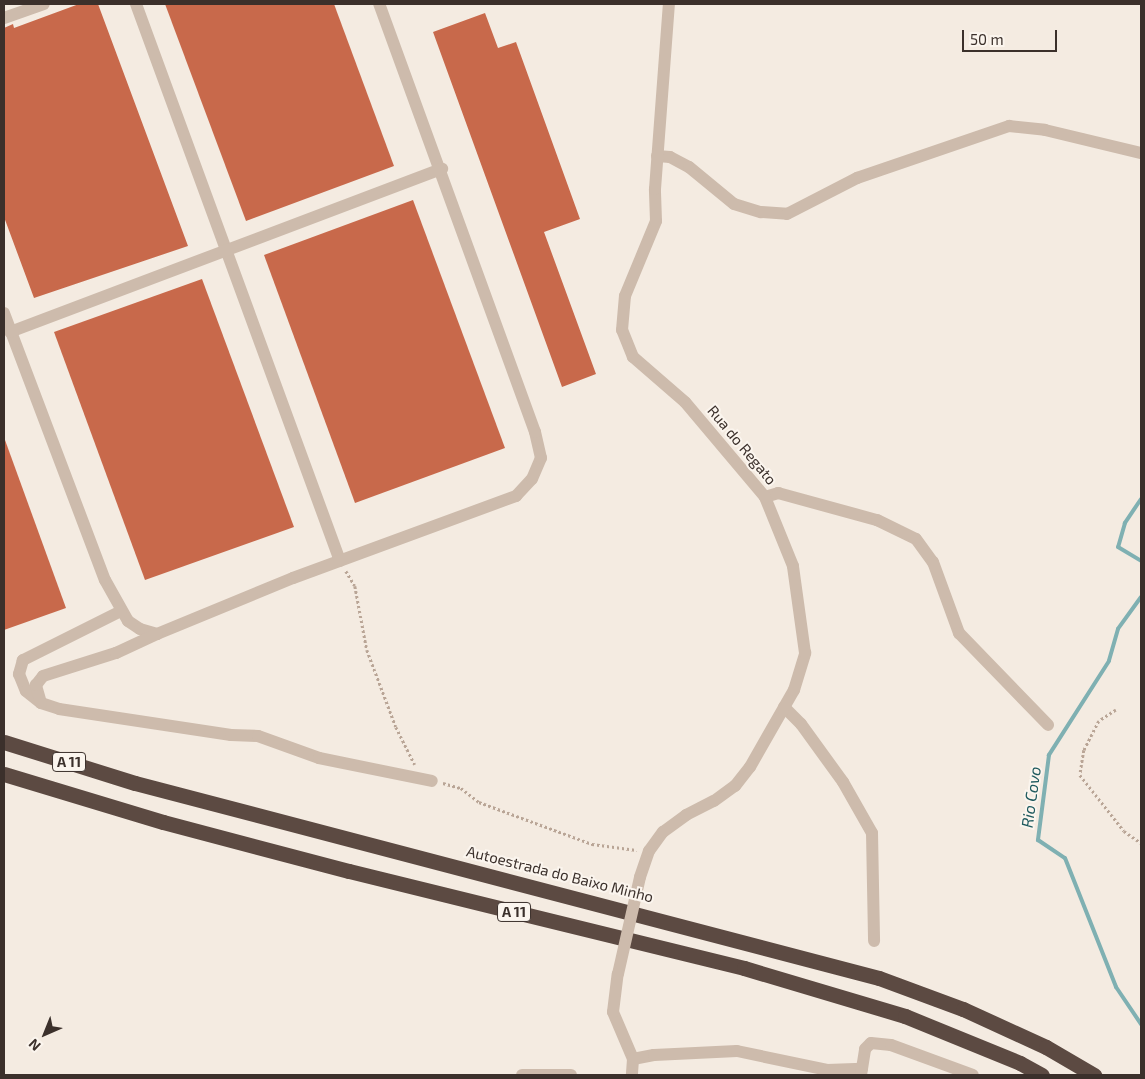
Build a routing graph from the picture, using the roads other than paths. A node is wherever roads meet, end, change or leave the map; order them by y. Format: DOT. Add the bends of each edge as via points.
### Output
graph roads {
  1 [pos="44,4"];
  2 [pos="136,4"];
  3 [pos="379,4"];
  4 [pos="669,4"];
  5 [pos="4,18"];
  6 [pos="1141,154"];
  7 [pos="658,156"];
  8 [pos="442,169"];
  9 [pos="229,251"];
  10 [pos="4,313"];
  11 [pos="10,332"];
  12 [pos="765,496"];
  13 [pos="340,561"];
  14 [pos="121,611"];
  15 [pos="157,634"];
  16 [pos="41,703"];
  17 [pos="784,708"];
  18 [pos="1048,725"];
  19 [pos="4,742"];
  20 [pos="4,774"];
  21 [pos="432,781"];
  22 [pos="874,940"];
  23 [pos="633,1059"];
  24 [pos="862,1072"];
  25 [pos="522,1075"];
  26 [pos="571,1075"];
  27 [pos="632,1075"];
  28 [pos="973,1075"];
  29 [pos="1042,1075"];
  30 [pos="1094,1075"];
  1 -- 5 [label="street"];
  2 -- 9 [label="street"];
  3 -- 8 [label="street"];
  4 -- 7 [label="street, Rua do Regato"];
  6 -- 7 [label="street" via="1045,130 1009,126 857,178 787,214 761,212 734,204 689,168 670,157"];
  7 -- 12 [label="street, Rua do Regato" via="656,221 625,296 622,330 633,357 685,402"];
  8 -- 9 [label="street"];
  8 -- 13 [label="street" via="535,432 541,458 532,479 516,496"];
  9 -- 11 [label="street"];
  9 -- 13 [label="street"];
  10 -- 11 [label="street"];
  11 -- 14 [label="street" via="105,580"];
  12 -- 17 [label="street, Rua do Regato" via="792,566 805,652 794,690"];
  12 -- 18 [label="street" via="778,493 877,520 916,539 933,562 959,634"];
  13 -- 15 [label="street"];
  14 -- 15 [label="street" via="140,629"];
  14 -- 16 [label="street" via="23,660 19,674 22,682 26,691"];
  15 -- 16 [label="street" via="116,652 43,676 36,685"];
  16 -- 21 [label="street" via="59,709 231,735 258,736 319,758"];
  17 -- 22 [label="street" via="801,724 843,782 872,833"];
  17 -- 23 [label="street, Rua do Regato, bridge" via="750,767 735,786 663,832 649,851 618,974 613,1012"];
  19 -- 30 [label="highway, Autoestrada do Baixo Minho / A 11" via="135,783 879,978 963,1009 1046,1047"];
  20 -- 29 [label="highway, A 11" via="163,822 744,968 905,1016"];
  23 -- 24 [label="street" via="737,1051 827,1070"];
  23 -- 27 [label="street, Rua do Regato"];
  24 -- 28 [label="street" via="865,1049 870,1043 891,1045"];
  25 -- 26 [label="street"];
}
